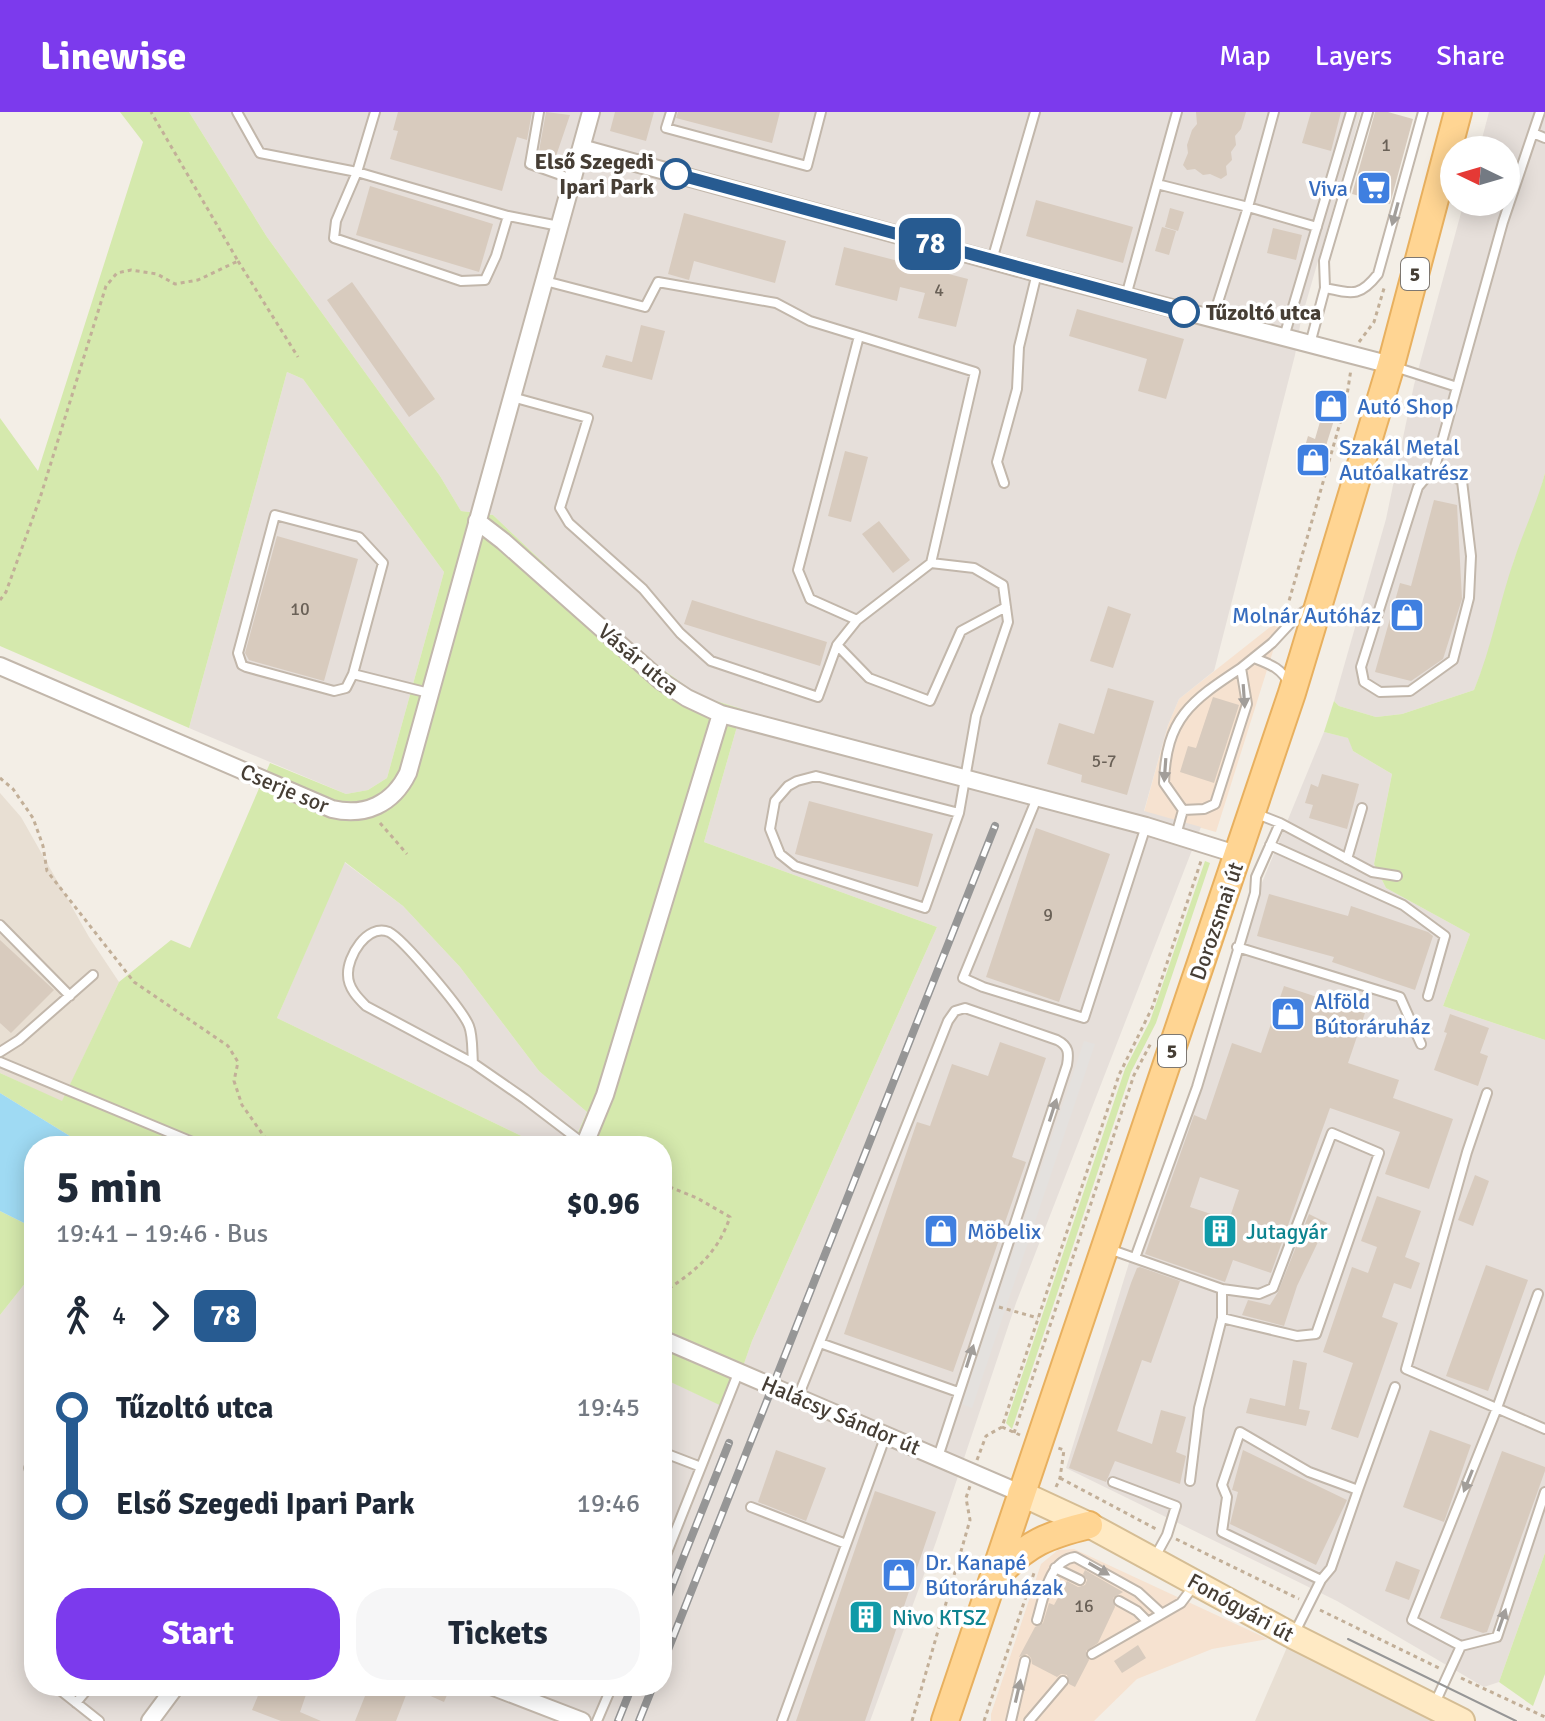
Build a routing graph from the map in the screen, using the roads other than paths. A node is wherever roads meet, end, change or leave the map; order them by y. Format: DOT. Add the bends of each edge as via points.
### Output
graph roads {
  1 [pos="237,112"];
  2 [pos="375,112"];
  3 [pos="539,112"];
  4 [pos="591,112"];
  5 [pos="671,112"];
  6 [pos="821,112"];
  7 [pos="1035,112"];
  8 [pos="1177,112"];
  9 [pos="1274,112"];
  10 [pos="1351,112"];
  11 [pos="1368,112"];
  12 [pos="1423,112"];
  13 [pos="1458,112"];
  14 [pos="1540,112"];
  15 [pos="1533,133"];
  16 [pos="1545,138"];
  17 [pos="581,148"];
  18 [pos="357,172"];
  19 [pos="572,179"];
  20 [pos="1157,184"];
  21 [pos="1248,207"];
  22 [pos="508,216"];
  23 [pos="559,226"];
  24 [pos="1317,227"];
  25 [pos="992,261"];
  26 [pos="1037,273"];
  27 [pos="544,281"];
  28 [pos="1325,288"];
  29 [pos="1126,297"];
  30 [pos="1213,319"];
  31 [pos="859,336"];
  32 [pos="1284,337"];
  33 [pos="1310,344"];
  34 [pos="1391,365"];
  35 [pos="1457,387"];
  36 [pos="512,397"];
  37 [pos="1435,467"];
  38 [pos="1004,483"];
  39 [pos="477,521"];
  40 [pos="931,563"];
  41 [pos="1322,600"];
  42 [pos="1006,607"];
  43 [pos="857,620"];
  44 [pos="837,645"];
  45 [pos="1254,658"];
  46 [pos="0,666"];
  47 [pos="1241,668"];
  48 [pos="353,674"];
  49 [pos="429,693"];
  50 [pos="1292,693"];
  51 [pos="721,714"];
  52 [pos="966,778"];
  53 [pos="1037,797"];
  54 [pos="1362,808"];
  55 [pos="1183,810"];
  56 [pos="1253,812"];
  57 [pos="959,813"];
  58 [pos="1280,823"];
  59 [pos="1146,826"];
  60 [pos="1176,835"];
  61 [pos="1270,845"];
  62 [pos="1239,855"];
  63 [pos="1347,859"];
  64 [pos="1397,876"];
  65 [pos="0,925"];
  66 [pos="1237,947"];
  67 [pos="93,975"];
  68 [pos="70,996"];
  69 [pos="1428,996"];
  70 [pos="1421,1044"];
  71 [pos="0,1052"];
  72 [pos="0,1062"];
  73 [pos="473,1063"];
  74 [pos="1487,1093"];
  75 [pos="178,1136"];
  76 [pos="572,1136"];
  77 [pos="588,1136"];
  78 [pos="1106,1247"];
  79 [pos="1135,1258"];
  80 [pos="1222,1289"];
  81 [pos="1538,1294"];
  82 [pos="1222,1318"];
  83 [pos="672,1343"];
  84 [pos="820,1343"];
  85 [pos="739,1371"];
  86 [pos="1395,1387"];
  87 [pos="958,1392"];
  88 [pos="798,1397"];
  89 [pos="1497,1408"];
  90 [pos="1545,1429"];
  91 [pos="886,1435"];
  92 [pos="672,1456"];
  93 [pos="938,1457"];
  94 [pos="701,1467"];
  95 [pos="1190,1481"];
  96 [pos="1113,1482"];
  97 [pos="1358,1490"];
  98 [pos="1545,1492"];
  99 [pos="1020,1493"];
  100 [pos="751,1507"];
  101 [pos="1089,1525"];
  102 [pos="672,1540"];
  103 [pos="846,1544"];
  104 [pos="1154,1559"];
  105 [pos="1055,1568"];
  106 [pos="1080,1580"];
  107 [pos="1321,1580"];
  108 [pos="1197,1582"];
  109 [pos="990,1584"];
  110 [pos="1119,1601"];
  111 [pos="1162,1614"];
  112 [pos="1037,1620"];
  113 [pos="1147,1621"];
  114 [pos="1293,1636"];
  115 [pos="1461,1646"];
  116 [pos="1092,1654"];
  117 [pos="1025,1661"];
  118 [pos="1063,1681"];
  119 [pos="67,1696"];
  120 [pos="82,1696"];
  121 [pos="163,1696"];
  122 [pos="517,1696"];
  123 [pos="608,1696"];
  124 [pos="76,1703"];
  125 [pos="1434,1707"];
  126 [pos="99,1721"];
  127 [pos="150,1721"];
  128 [pos="582,1721"];
  129 [pos="597,1721"];
  130 [pos="782,1721"];
  131 [pos="945,1721"];
  132 [pos="1011,1721"];
  133 [pos="1029,1721"];
  134 [pos="1462,1721"];
  1 -- 18 [label="lane" via="260,153"];
  2 -- 18 [label="lane"];
  3 -- 19 [label="lane" via="530,164"];
  4 -- 17 [label="street"];
  5 -- 6 [label="lane" via="666,128 807,166"];
  7 -- 25 [label="lane"];
  8 -- 20 [label="lane"];
  9 -- 21 [label="lane"];
  10 -- 24 [label="lane"];
  11 -- 28 [label="lane" via="1324,261"];
  12 -- 28 [label="lane, one-way" via="1378,274 1367,288 1352,294"];
  13 -- 34 [label="main road, Dorozsmai út / 5"];
  14 -- 15 [label="lane"];
  15 -- 16 [label="lane"];
  15 -- 35 [label="lane"];
  17 -- 19 [label="street"];
  17 -- 25 [label="street"];
  18 -- 22 [label="lane"];
  18 -- 22 [label="lane" via="334,238 461,281 485,280"];
  19 -- 23 [label="street"];
  20 -- 21 [label="lane"];
  20 -- 29 [label="lane"];
  21 -- 24 [label="lane"];
  21 -- 30 [label="lane"];
  22 -- 23 [label="lane"];
  23 -- 27 [label="street"];
  24 -- 32 [label="lane"];
  25 -- 26 [label="street"];
  26 -- 29 [label="street"];
  26 -- 38 [label="lane" via="1019,347 1017,389 997,462"];
  27 -- 31 [label="lane" via="645,307 658,282 776,303 810,321"];
  27 -- 36 [label="street"];
  28 -- 33 [label="lane"];
  29 -- 30 [label="street"];
  30 -- 32 [label="street"];
  31 -- 40 [label="lane" via="975,372"];
  31 -- 43 [label="lane" via="798,570 810,599"];
  32 -- 33 [label="street"];
  33 -- 34 [label="street"];
  34 -- 35 [label="lane"];
  34 -- 41 [label="main road, Dorozsmai út / 5"];
  35 -- 37 [label="lane"];
  36 -- 39 [label="street"];
  36 -- 44 [label="lane" via="588,418 560,508 569,523 643,589 711,661 818,697"];
  37 -- 37 [label="lane" via="1418,487 1361,667 1364,682 1380,692 1410,691 1453,660 1469,598 1462,481"];
  39 -- 49 [label="street"];
  39 -- 51 [label="street, Vásár utca" via="661,681"];
  40 -- 42 [label="lane" via="974,568 1003,585"];
  40 -- 43 [label="lane"];
  41 -- 45 [label="lane" via="1297,616"];
  41 -- 50 [label="main road, Dorozsmai út / 5"];
  42 -- 44 [label="lane" via="961,631 930,701 869,678"];
  42 -- 52 [label="lane" via="1008,622 976,716"];
  43 -- 44 [label="lane"];
  45 -- 47 [label="lane"];
  45 -- 50 [label="lane" via="1277,668"];
  46 -- 49 [label="street, Cserje sor" via="332,809 353,812 374,808 403,782"];
  47 -- 55 [label="lane, one-way" via="1247,704 1215,804"];
  47 -- 55 [label="lane, one-way" via="1194,701 1171,739 1164,783"];
  48 -- 48 [label="lane" via="346,688 334,691 246,667 239,659 275,515 359,537 383,563"];
  48 -- 49 [label="lane"];
  50 -- 56 [label="main road, Dorozsmai út / 5"];
  51 -- 52 [label="street, Vásár utca"];
  51 -- 77 [label="street" via="605,1095"];
  52 -- 53 [label="street, Vásár utca"];
  52 -- 57 [label="lane"];
  53 -- 59 [label="street, Vásár utca"];
  53 -- 59 [label="lane" via="963,978 1084,1018"];
  54 -- 63 [label="lane"];
  55 -- 60 [label="lane"];
  56 -- 58 [label="lane"];
  56 -- 62 [label="main road, Dorozsmai út / 5"];
  57 -- 57 [label="lane" via="816,776 781,793 771,810 770,829 775,846 795,866 925,908"];
  58 -- 61 [label="lane"];
  58 -- 63 [label="lane"];
  59 -- 60 [label="street, Vásár utca"];
  60 -- 62 [label="street, Vásár utca"];
  61 -- 66 [label="lane"];
  61 -- 69 [label="lane" via="1403,905 1445,936"];
  62 -- 78 [label="main road, Dorozsmai út / 5"];
  63 -- 64 [label="lane" via="1372,872"];
  65 -- 68 [label="lane"];
  66 -- 70 [label="lane" via="1400,997"];
  66 -- 79 [label="lane" via="1197,1087"];
  67 -- 68 [label="lane"];
  68 -- 71 [label="lane"];
  72 -- 75 [label="lane"];
  73 -- 73 [label="lane" via="469,1026 409,948 387,931 374,931 363,940 347,977 354,994 366,1006"];
  73 -- 76 [label="lane"];
  74 -- 89 [label="lane" via="1406,1369"];
  78 -- 79 [label="lane"];
  78 -- 99 [label="main road, Dorozsmai út / 5"];
  79 -- 80 [label="lane"];
  80 -- 82 [label="lane"];
  80 -- 82 [label="lane" via="1259,1294 1273,1288 1332,1133 1379,1153 1316,1334 1287,1335"];
  81 -- 89 [label="lane"];
  82 -- 95 [label="lane" via="1199,1408"];
  83 -- 85 [label="street, Halácsy Sándor út"];
  84 -- 87 [label="lane"];
  87 -- 84 [label="lane, one-way" via="1069,1053 1057,1040 965,1008 955,1011"];
  84 -- 88 [label="lane"];
  85 -- 88 [label="street, Halácsy Sándor út"];
  85 -- 94 [label="lane"];
  86 -- 97 [label="lane"];
  87 -- 93 [label="lane"];
  88 -- 91 [label="street, Halácsy Sándor út"];
  89 -- 90 [label="lane"];
  89 -- 115 [label="lane, one-way" via="1412,1620"];
  91 -- 93 [label="street, Halácsy Sándor út"];
  91 -- 103 [label="lane"];
  92 -- 94 [label="lane"];
  93 -- 99 [label="street, Halácsy Sándor út"];
  94 -- 102 [label="lane"];
  96 -- 104 [label="lane" via="1176,1506"];
  97 -- 107 [label="lane" via="1331,1568"];
  97 -- 107 [label="lane" via="1309,1472 1240,1432 1222,1485 1227,1497 1222,1532"];
  115 -- 98 [label="lane, one-way" via="1497,1637"];
  99 -- 101 [label="street, Fonógyári út"];
  99 -- 109 [label="main road, Dorozsmai út / 5"];
  100 -- 103 [label="lane"];
  101 -- 104 [label="street, Fonógyári út"];
  101 -- 109 [label="main road" via="1041,1539 1018,1553"];
  103 -- 130 [label="lane"];
  104 -- 108 [label="street, Fonógyári út"];
  105 -- 106 [label="lane"];
  105 -- 111 [label="lane, one-way" via="1064,1559 1081,1559 1138,1592"];
  105 -- 112 [label="lane"];
  107 -- 114 [label="lane"];
  108 -- 111 [label="lane" via="1181,1603"];
  108 -- 114 [label="street, Fonógyári út"];
  109 -- 131 [label="main road, Dorozsmai út / 5"];
  110 -- 113 [label="lane"];
  111 -- 113 [label="lane"];
  113 -- 116 [label="lane"];
  114 -- 125 [label="street, Fonógyári út"];
  115 -- 125 [label="lane"];
  132 -- 117 [label="lane, one-way"];
  118 -- 133 [label="lane"];
  119 -- 124 [label="lane"];
  120 -- 124 [label="lane"];
  121 -- 127 [label="street"];
  122 -- 128 [label="street"];
  123 -- 129 [label="lane"];
  124 -- 126 [label="lane"];
  125 -- 134 [label="street, Fonógyári út"];
}
